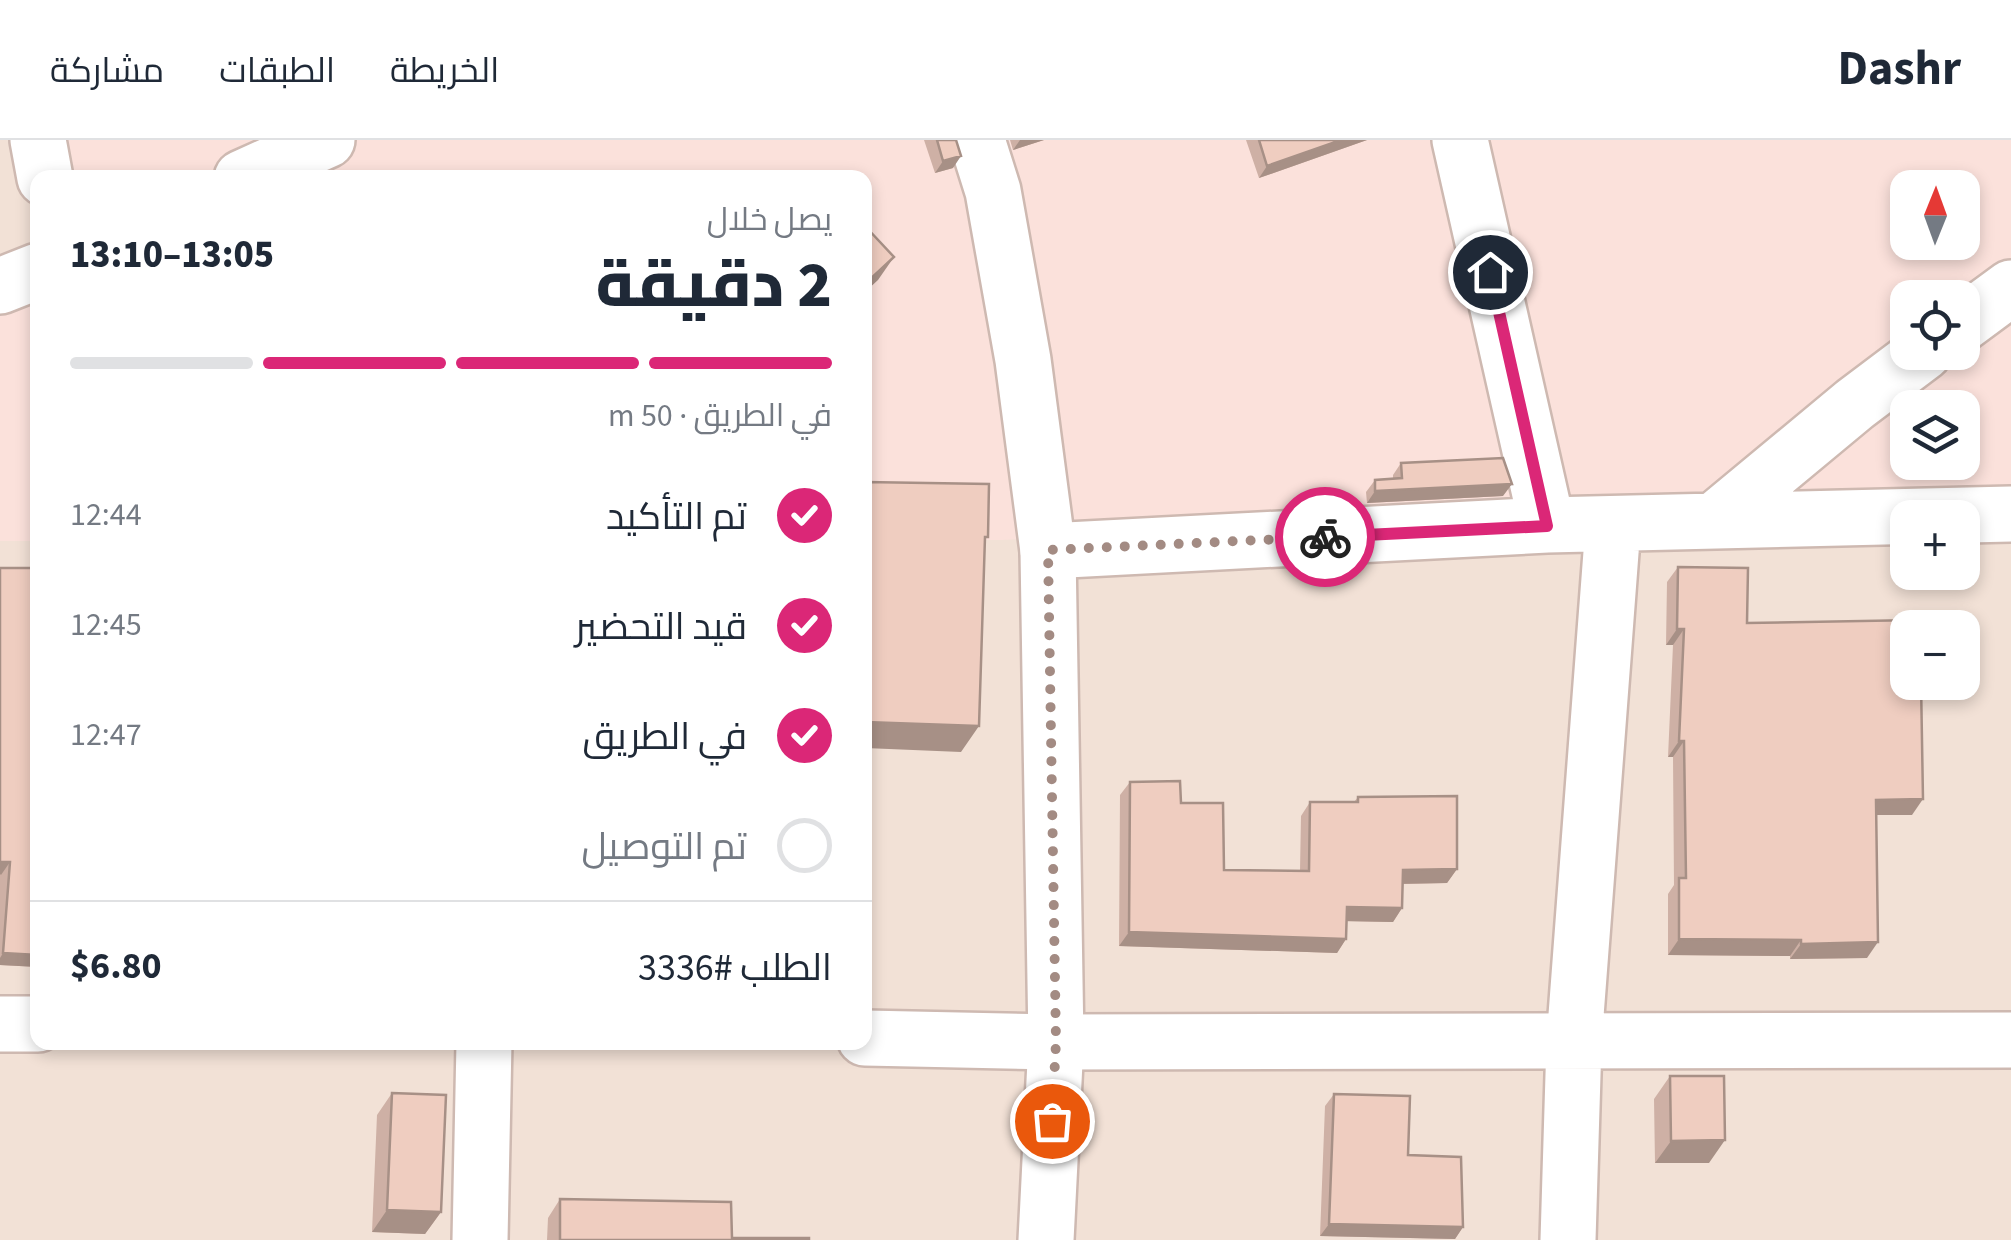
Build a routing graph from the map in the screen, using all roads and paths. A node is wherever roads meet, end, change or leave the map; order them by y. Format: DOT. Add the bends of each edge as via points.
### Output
graph roads {
  1 [pos="38,140"];
  2 [pos="977,140"];
  3 [pos="1460,140"];
  4 [pos="44,170"];
  5 [pos="30,274"];
  6 [pos="0,286"];
  7 [pos="2011,288"];
  8 [pos="1980,311"];
  9 [pos="1900,370"];
  10 [pos="2011,514"];
  11 [pos="1714,521"];
  12 [pos="1547,526"];
  13 [pos="1613,526"];
  14 [pos="1048,550"];
  15 [pos="0,1024"];
  16 [pos="30,1024"];
  17 [pos="872,1038"];
  18 [pos="2011,1040"];
  19 [pos="1056,1042"];
  20 [pos="1574,1042"];
  21 [pos="484,1050"];
  22 [pos="480,1240"];
  23 [pos="1046,1240"];
  24 [pos="1568,1240"];
  1 -- 4 [label="street"];
  2 -- 14 [label="street" via="993,190 1024,360"];
  3 -- 12 [label="street"];
  5 -- 6 [label="street"];
  7 -- 8 [label="street"];
  9 -- 11 [label="street"];
  10 -- 11 [label="street"];
  11 -- 13 [label="street"];
  12 -- 13 [label="street"];
  12 -- 14 [label="street"];
  13 -- 20 [label="street"];
  14 -- 19 [label="street"];
  15 -- 16 [label="street"];
  17 -- 19 [label="street"];
  18 -- 20 [label="street"];
  19 -- 20 [label="street"];
  19 -- 23 [label="street"];
  20 -- 24 [label="street"];
  21 -- 22 [label="street"];
}
